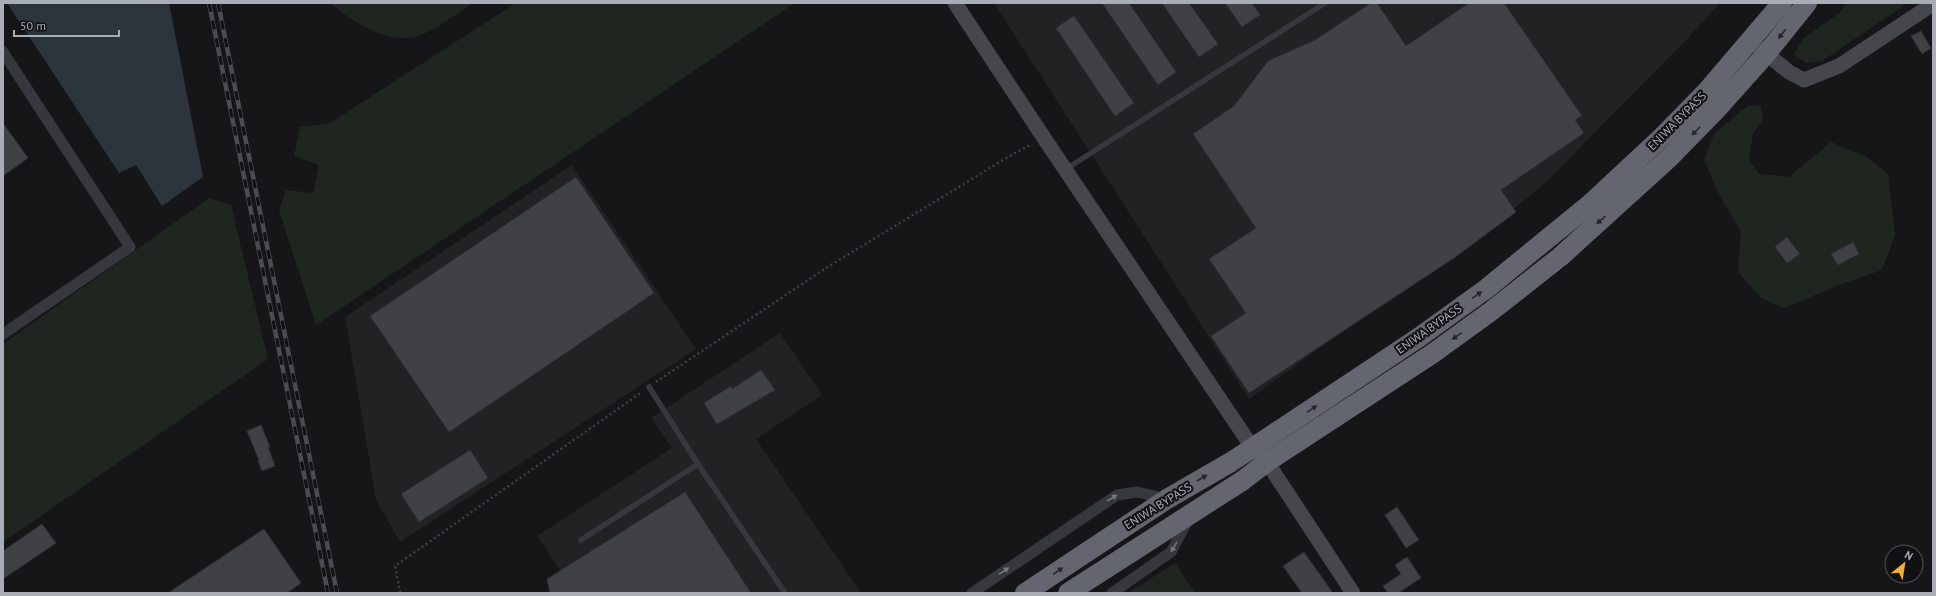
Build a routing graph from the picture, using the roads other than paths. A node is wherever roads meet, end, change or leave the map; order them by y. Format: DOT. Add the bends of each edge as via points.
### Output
graph roads {
  1 [pos="956,3"];
  2 [pos="1324,3"];
  3 [pos="1782,3"];
  4 [pos="1806,3"];
  5 [pos="1933,4"];
  6 [pos="1750,40"];
  7 [pos="3,52"];
  8 [pos="1766,54"];
  9 [pos="1066,169"];
  10 [pos="3,334"];
  11 [pos="649,387"];
  12 [pos="1252,447"];
  13 [pos="1267,462"];
  14 [pos="698,464"];
  15 [pos="1167,498"];
  16 [pos="1192,512"];
  17 [pos="581,540"];
  18 [pos="785,593"];
  19 [pos="972,593"];
  20 [pos="1025,593"];
  21 [pos="1068,593"];
  22 [pos="1112,593"];
  23 [pos="1353,593"];
  1 -- 9 [label="street"];
  2 -- 9 [label="lane"];
  3 -- 6 [label="highway, ENIWA BYPASS"];
  4 -- 8 [label="highway, ENIWA BYPASS, one-way"];
  5 -- 8 [label="street" via="1839,66 1804,80"];
  6 -- 8 [label="street"];
  12 -- 6 [label="highway, ENIWA BYPASS, one-way" via="1418,338 1522,261 1590,204 1663,136 1707,91"];
  7 -- 10 [label="street" via="130,247"];
  8 -- 13 [label="highway, ENIWA BYPASS, one-way" via="1716,111 1669,158 1560,257 1432,354"];
  9 -- 12 [label="street"];
  11 -- 14 [label="lane"];
  12 -- 13 [label="street"];
  15 -- 12 [label="highway, ENIWA BYPASS, one-way" via="1231,462"];
  13 -- 16 [label="highway, ENIWA BYPASS"];
  13 -- 23 [label="street"];
  14 -- 17 [label="lane"];
  14 -- 18 [label="lane"];
  19 -- 15 [label="street, one-way" via="1117,495 1137,492"];
  20 -- 15 [label="highway, ENIWA BYPASS, one-way"];
  16 -- 21 [label="highway, ENIWA BYPASS"];
  16 -- 22 [label="street, one-way" via="1171,552"];
}
